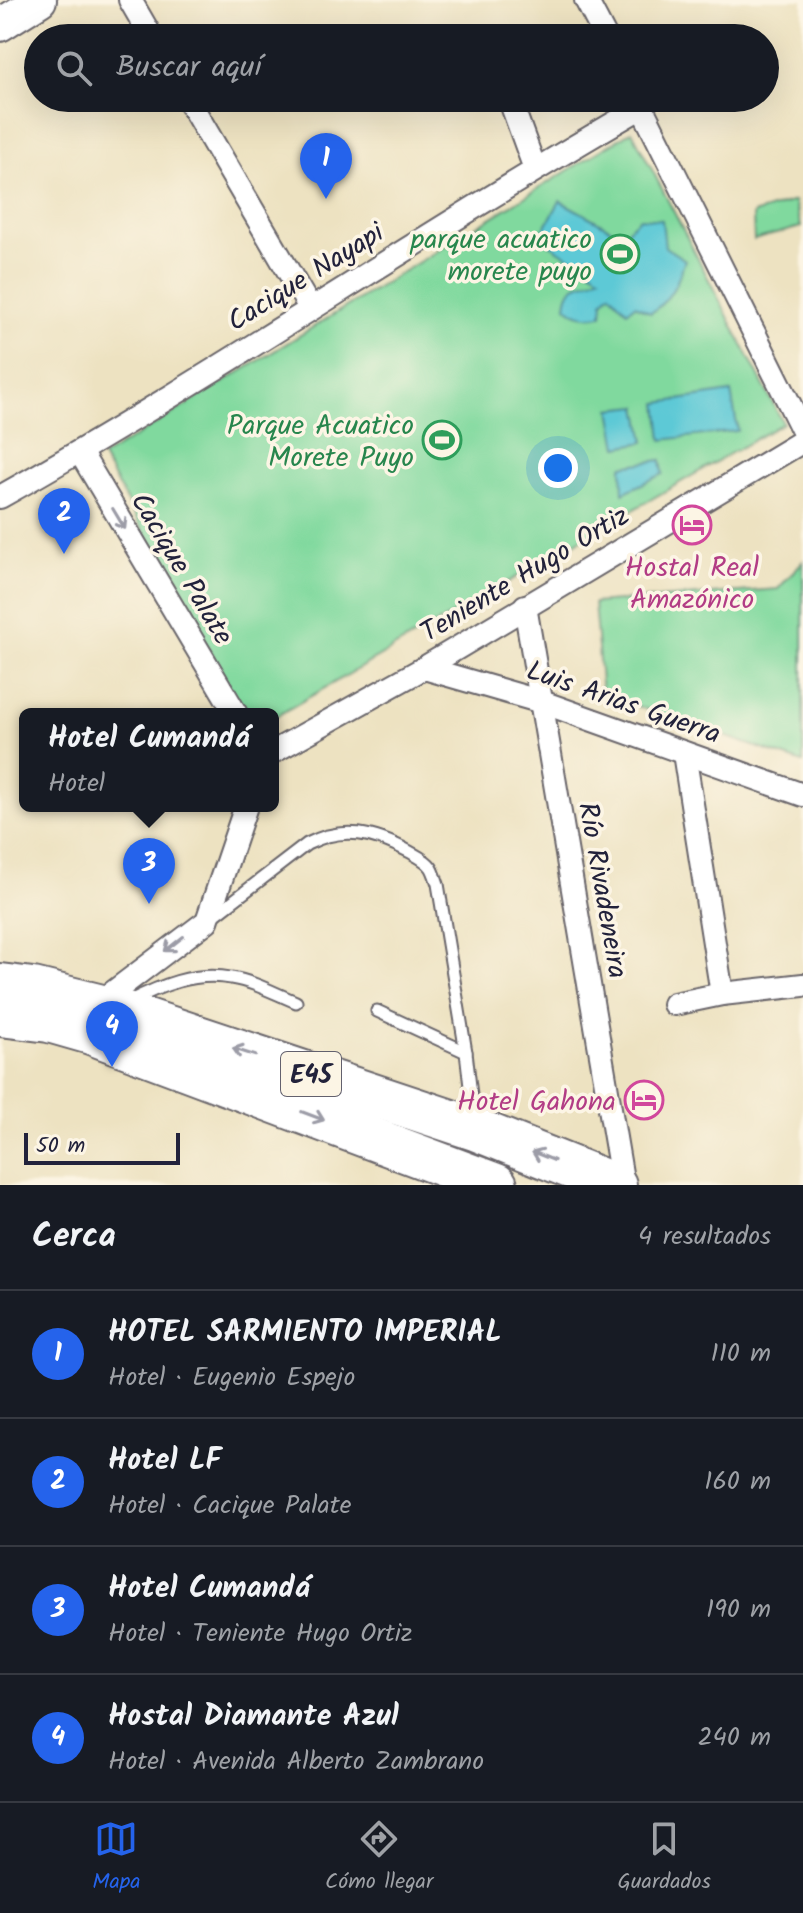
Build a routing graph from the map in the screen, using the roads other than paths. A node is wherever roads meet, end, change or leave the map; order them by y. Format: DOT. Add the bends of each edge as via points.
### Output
graph roads {
  1 [pos="40,0"];
  2 [pos="130,0"];
  3 [pos="586,0"];
  4 [pos="144,24"];
  5 [pos="599,24"];
  6 [pos="0,25"];
  7 [pos="195,112"];
  8 [pos="514,112"];
  9 [pos="624,112"];
  10 [pos="645,112"];
  11 [pos="535,169"];
  12 [pos="310,308"];
  13 [pos="803,431"];
  14 [pos="803,441"];
  15 [pos="80,452"];
  16 [pos="0,497"];
  17 [pos="525,606"];
  18 [pos="424,668"];
  19 [pos="542,702"];
  20 [pos="232,708"];
  21 [pos="279,749"];
  22 [pos="684,753"];
  23 [pos="803,795"];
  24 [pos="244,812"];
  25 [pos="207,921"];
  26 [pos="0,985"];
  27 [pos="803,985"];
  28 [pos="722,994"];
  29 [pos="296,1002"];
  30 [pos="674,1004"];
  31 [pos="377,1011"];
  32 [pos="0,1015"];
  33 [pos="97,1019"];
  34 [pos="466,1052"];
  35 [pos="478,1164"];
  36 [pos="615,1185"];
  37 [pos="623,1185"];
  1 -- 6 [label="main road"];
  2 -- 4 [label="street"];
  3 -- 5 [label="street"];
  7 -- 12 [label="street"];
  8 -- 11 [label="street"];
  9 -- 11 [label="street, Cacique Nayapi"];
  10 -- 13 [label="street"];
  11 -- 12 [label="street, Cacique Nayapi"];
  12 -- 15 [label="street, Cacique Nayapi"];
  14 -- 17 [label="street, Teniente Hugo Ortiz"];
  15 -- 16 [label="street, Cacique Nayapi"];
  15 -- 20 [label="street, Cacique Palate, one-way"];
  17 -- 18 [label="street, Teniente Hugo Ortiz"];
  17 -- 19 [label="street, Río Rivadeneira"];
  18 -- 19 [label="street, Luis Arias Guerra"];
  18 -- 21 [label="street, Teniente Hugo Ortiz"];
  19 -- 22 [label="street, Luis Arias Guerra"];
  19 -- 37 [label="street, Río Rivadeneira"];
  22 -- 23 [label="street, Luis Arias Guerra"];
  22 -- 28 [label="street"];
  24 -- 25 [label="street"];
  25 -- 33 [label="street, one-way"];
  25 -- 34 [label="lane" via="324,835 372,835 392,842 430,866 438,884"];
  26 -- 33 [label="highway, E45" via="33,989"];
  27 -- 28 [label="street"];
  28 -- 30 [label="street"];
  29 -- 33 [label="lane" via="233,978 201,976 161,985"];
  31 -- 34 [label="lane"];
  32 -- 33 [label="highway, E45"];
  33 -- 35 [label="highway, E45"];
  34 -- 35 [label="lane"];
  36 -- 35 [label="highway, E45, one-way"];
}
